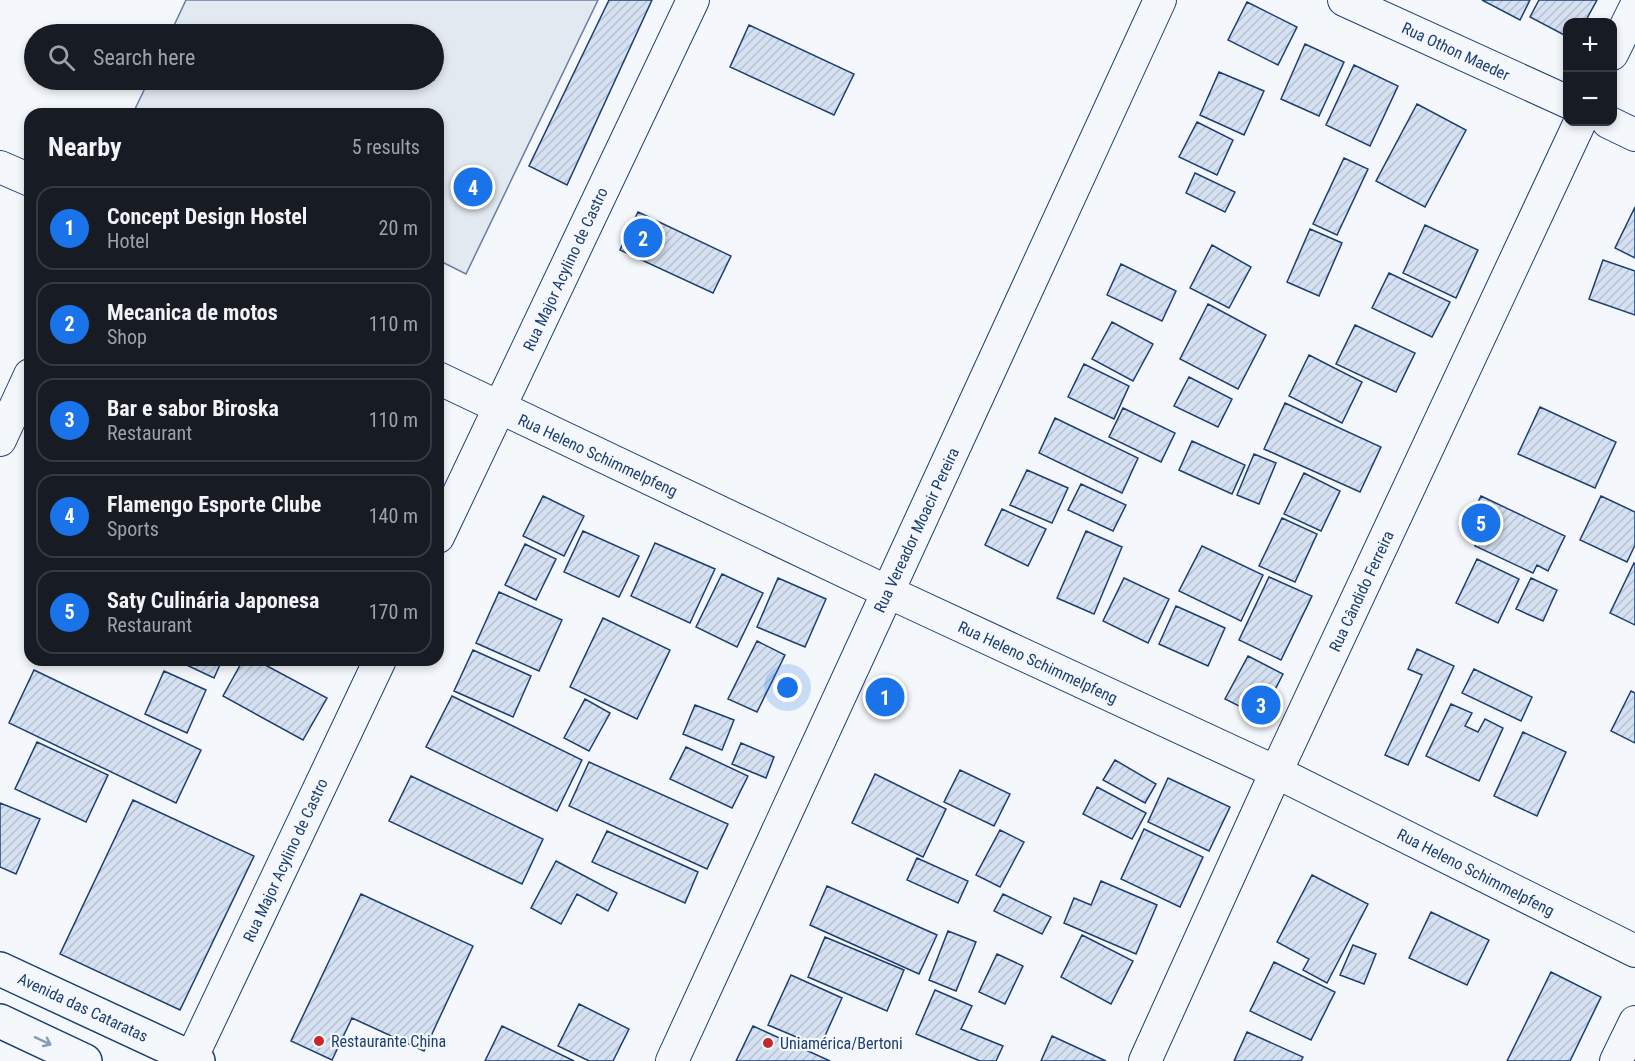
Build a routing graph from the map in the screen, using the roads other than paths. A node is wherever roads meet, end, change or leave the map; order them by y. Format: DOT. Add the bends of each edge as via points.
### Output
graph roads {
  1 [pos="693,0"];
  2 [pos="1160,0"];
  3 [pos="1344,0"];
  4 [pos="1635,8"];
  5 [pos="1617,44"];
  6 [pos="1563,100"];
  7 [pos="1578,126"];
  8 [pos="1616,126"];
  9 [pos="1635,135"];
  10 [pos="0,166"];
  11 [pos="24,177"];
  12 [pos="444,381"];
  13 [pos="24,388"];
  14 [pos="499,408"];
  15 [pos="0,440"];
  16 [pos="444,524"];
  17 [pos="888,592"];
  18 [pos="377,666"];
  19 [pos="1276,772"];
  20 [pos="1635,951"];
  21 [pos="0,969"];
  22 [pos="0,1021"];
  23 [pos="1635,1022"];
  24 [pos="77,1059"];
  25 [pos="193,1060"];
  26 [pos="672,1061"];
  27 [pos="1145,1061"];
  28 [pos="1616,1061"];
  1 -- 14 [label="street, Rua Major Acylino de Castro"];
  2 -- 17 [label="street, Rua Vereador Moacir Pereira"];
  3 -- 6 [label="street, Rua Othon Maeder"];
  4 -- 5 [label="street"];
  7 -- 19 [label="street, Rua Cândido Ferreira"];
  8 -- 9 [label="street"];
  10 -- 11 [label="street"];
  12 -- 14 [label="street, Rua Heleno Schimmelpfeng"];
  13 -- 15 [label="street"];
  14 -- 16 [label="street, Rua Major Acylino de Castro"];
  14 -- 17 [label="street, Rua Heleno Schimmelpfeng"];
  17 -- 19 [label="street, Rua Heleno Schimmelpfeng"];
  17 -- 26 [label="street, Rua Vereador Moacir Pereira"];
  18 -- 25 [label="street, Rua Major Acylino de Castro"];
  19 -- 20 [label="street, Rua Heleno Schimmelpfeng"];
  19 -- 27 [label="street, Rua Cândido Ferreira"];
  21 -- 25 [label="main road, Avenida das Cataratas"];
  22 -- 24 [label="main road, one-way"];
  23 -- 28 [label="street"];
}
